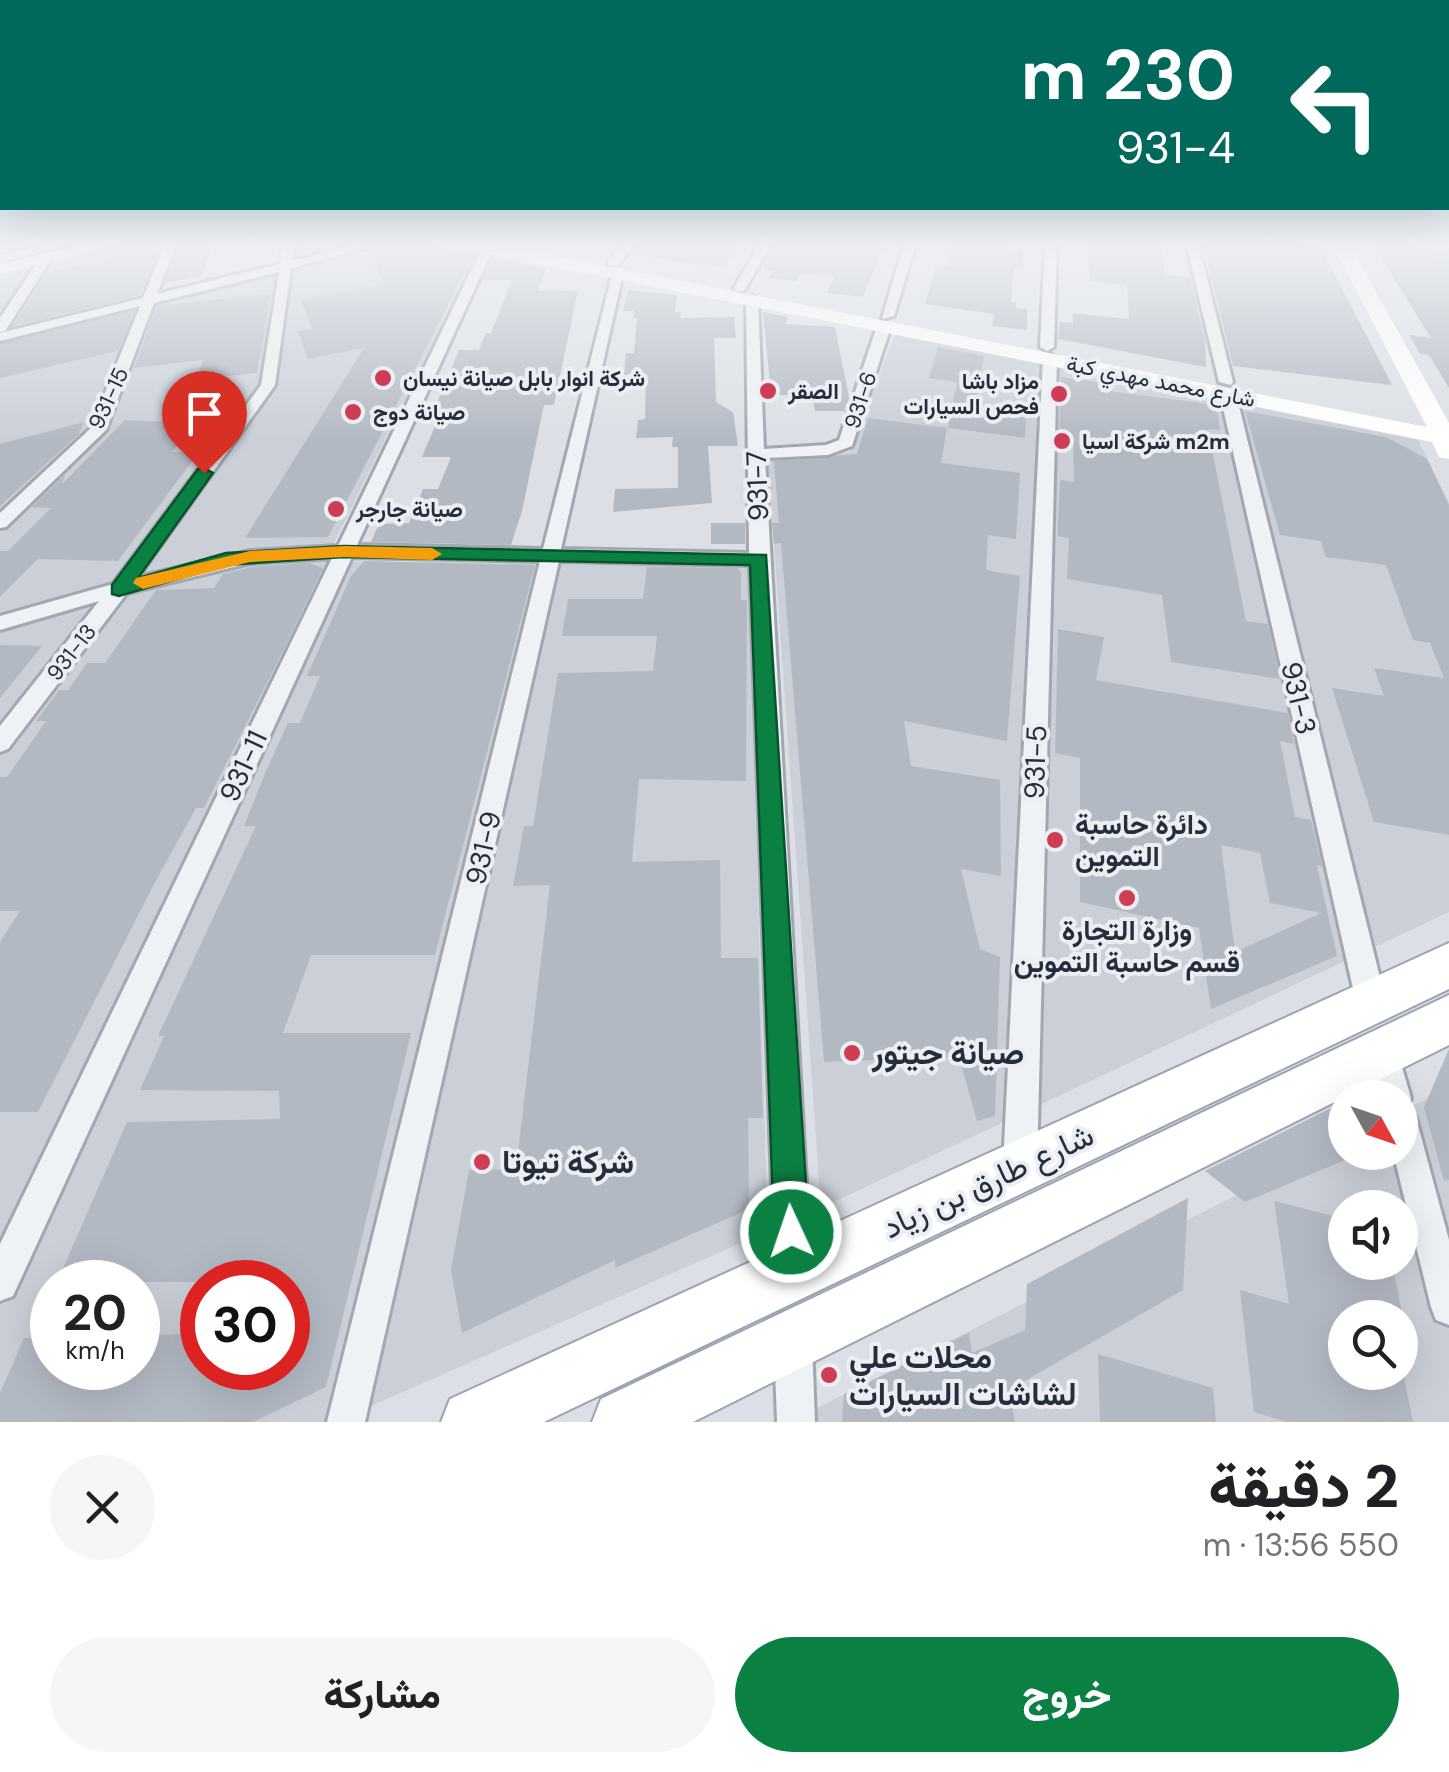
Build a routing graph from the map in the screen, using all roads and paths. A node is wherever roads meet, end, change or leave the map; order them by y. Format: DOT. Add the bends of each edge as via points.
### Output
graph roads {
  1 [pos="102,309"];
  2 [pos="146,309"];
  3 [pos="279,309"];
  4 [pos="459,309"];
  5 [pos="606,309"];
  6 [pos="747,309"];
  7 [pos="825,309"];
  8 [pos="889,309"];
  9 [pos="1049,309"];
  10 [pos="1208,309"];
  11 [pos="1376,309"];
  12 [pos="885,321"];
  13 [pos="0,337"];
  14 [pos="1048,353"];
  15 [pos="1227,388"];
  16 [pos="1445,436"];
  17 [pos="756,454"];
  18 [pos="0,523"];
  19 [pos="344,552"];
  20 [pos="552,557"];
  21 [pos="759,559"];
  22 [pos="119,590"];
  23 [pos="0,624"];
  24 [pos="0,743"];
  25 [pos="1449,964"];
  26 [pos="1449,1018"];
  27 [pos="1383,1050"];
  28 [pos="1020,1166"];
  29 [pos="1413,1170"];
  30 [pos="793,1272"];
  31 [pos="0,1283"];
  32 [pos="1449,1307"];
  33 [pos="793,1338"];
  34 [pos="346,1422"];
  35 [pos="472,1422"];
  36 [pos="624,1422"];
  37 [pos="796,1422"];
  1 -- 13 [label="street"];
  2 -- 18 [label="street, 931-15" via="98,430"];
  3 -- 22 [label="street, 931-13" via="268,386"];
  4 -- 19 [label="street, 931-11"];
  5 -- 20 [label="street, 931-9"];
  6 -- 17 [label="street, 931-7"];
  7 -- 12 [label="street, شارع محمد مهدي كبة"];
  8 -- 12 [label="street"];
  9 -- 14 [label="street, 931-5"];
  10 -- 15 [label="street, 931-3"];
  11 -- 16 [label="street"];
  12 -- 14 [label="street, شارع محمد مهدي كبة"];
  12 -- 17 [label="street, 931-6" via="846,442 828,450"];
  14 -- 15 [label="street, شارع محمد مهدي كبة"];
  14 -- 28 [label="street, 931-5"];
  15 -- 16 [label="street, شارع محمد مهدي كبة"];
  15 -- 27 [label="street, 931-3"];
  17 -- 21 [label="street, 931-7"];
  19 -- 20 [label="street"];
  19 -- 22 [label="street" via="226,560"];
  19 -- 31 [label="street, 931-11"];
  20 -- 21 [label="street"];
  20 -- 34 [label="street, 931-9"];
  21 -- 30 [label="street, 931-7"];
  22 -- 23 [label="street"];
  22 -- 24 [label="street, 931-13"];
  25 -- 27 [label="main road, شارع طارق بن زياد"];
  26 -- 27 [label="main road, شارع طارق بن زياد"];
  27 -- 28 [label="main road, شارع طارق بن زياد"];
  27 -- 33 [label="main road, شارع طارق بن زياد"];
  28 -- 30 [label="main road, شارع طارق بن زياد"];
  29 -- 32 [label="street"];
  30 -- 35 [label="main road, شارع طارق بن زياد"];
  33 -- 36 [label="main road, شارع طارق بن زياد"];
  33 -- 37 [label="street"];
}
